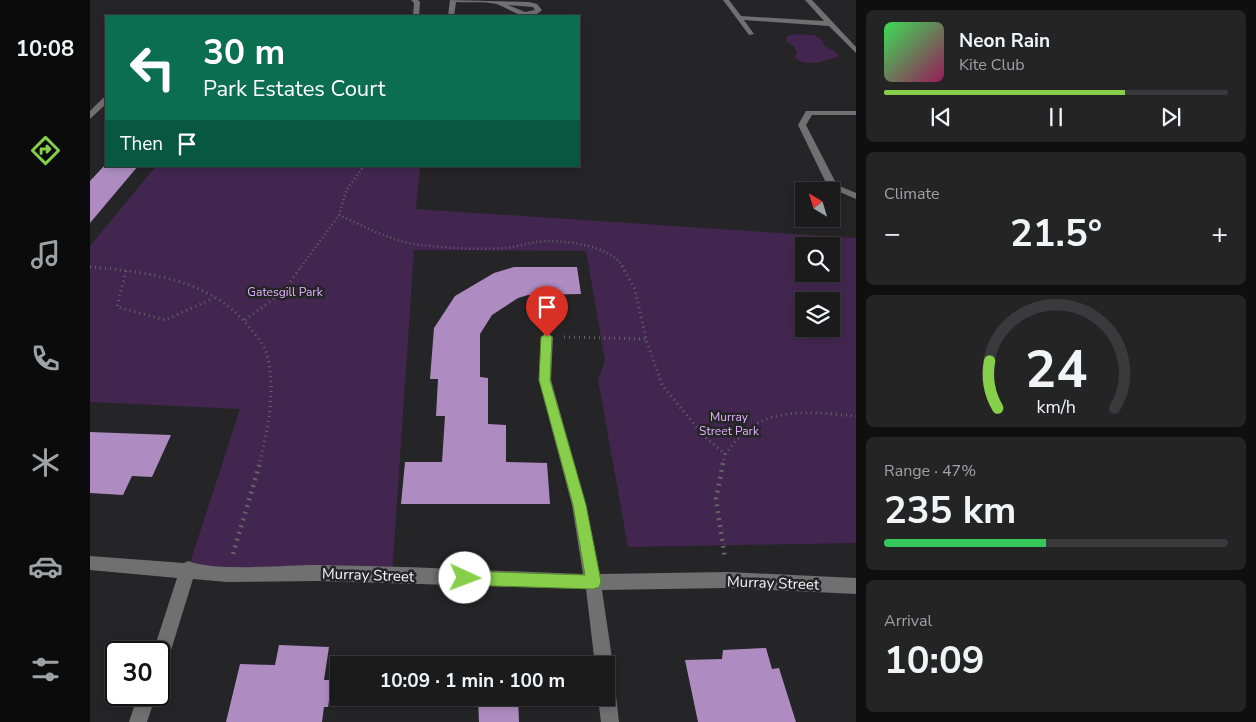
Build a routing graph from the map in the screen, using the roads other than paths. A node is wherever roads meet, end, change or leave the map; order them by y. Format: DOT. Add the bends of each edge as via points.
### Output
graph roads {
  1 [pos="414,0"];
  2 [pos="453,0"];
  3 [pos="726,0"];
  4 [pos="808,0"];
  5 [pos="501,4"];
  6 [pos="416,15"];
  7 [pos="451,15"];
  8 [pos="740,18"];
  9 [pos="832,24"];
  10 [pos="751,34"];
  11 [pos="856,51"];
  12 [pos="105,101"];
  13 [pos="856,113"];
  14 [pos="90,116"];
  15 [pos="855,194"];
  16 [pos="547,337"];
  17 [pos="90,563"];
  18 [pos="188,569"];
  19 [pos="593,582"];
  20 [pos="856,586"];
  21 [pos="165,641"];
  22 [pos="603,656"];
  23 [pos="143,706"];
  24 [pos="608,706"];
  25 [pos="138,722"];
  26 [pos="610,722"];
  1 -- 6 [label="street" via="417,2"];
  2 -- 5 [label="street"];
  2 -- 7 [label="street"];
  3 -- 8 [label="street"];
  4 -- 9 [label="street"];
  5 -- 5 [label="street" via="535,5 539,10 528,15 520,14"];
  8 -- 9 [label="street"];
  8 -- 10 [label="street"];
  9 -- 11 [label="street"];
  12 -- 14 [label="street"];
  13 -- 15 [label="street" via="809,113 802,125 833,187"];
  16 -- 19 [label="street" via="545,380 579,505"];
  17 -- 18 [label="street, Murray Street"];
  18 -- 19 [label="street, Murray Street" via="227,574 318,573"];
  18 -- 21 [label="street"];
  19 -- 20 [label="street, Murray Street" via="728,580"];
  19 -- 22 [label="street"];
  23 -- 25 [label="street"];
  24 -- 26 [label="street"];
}
